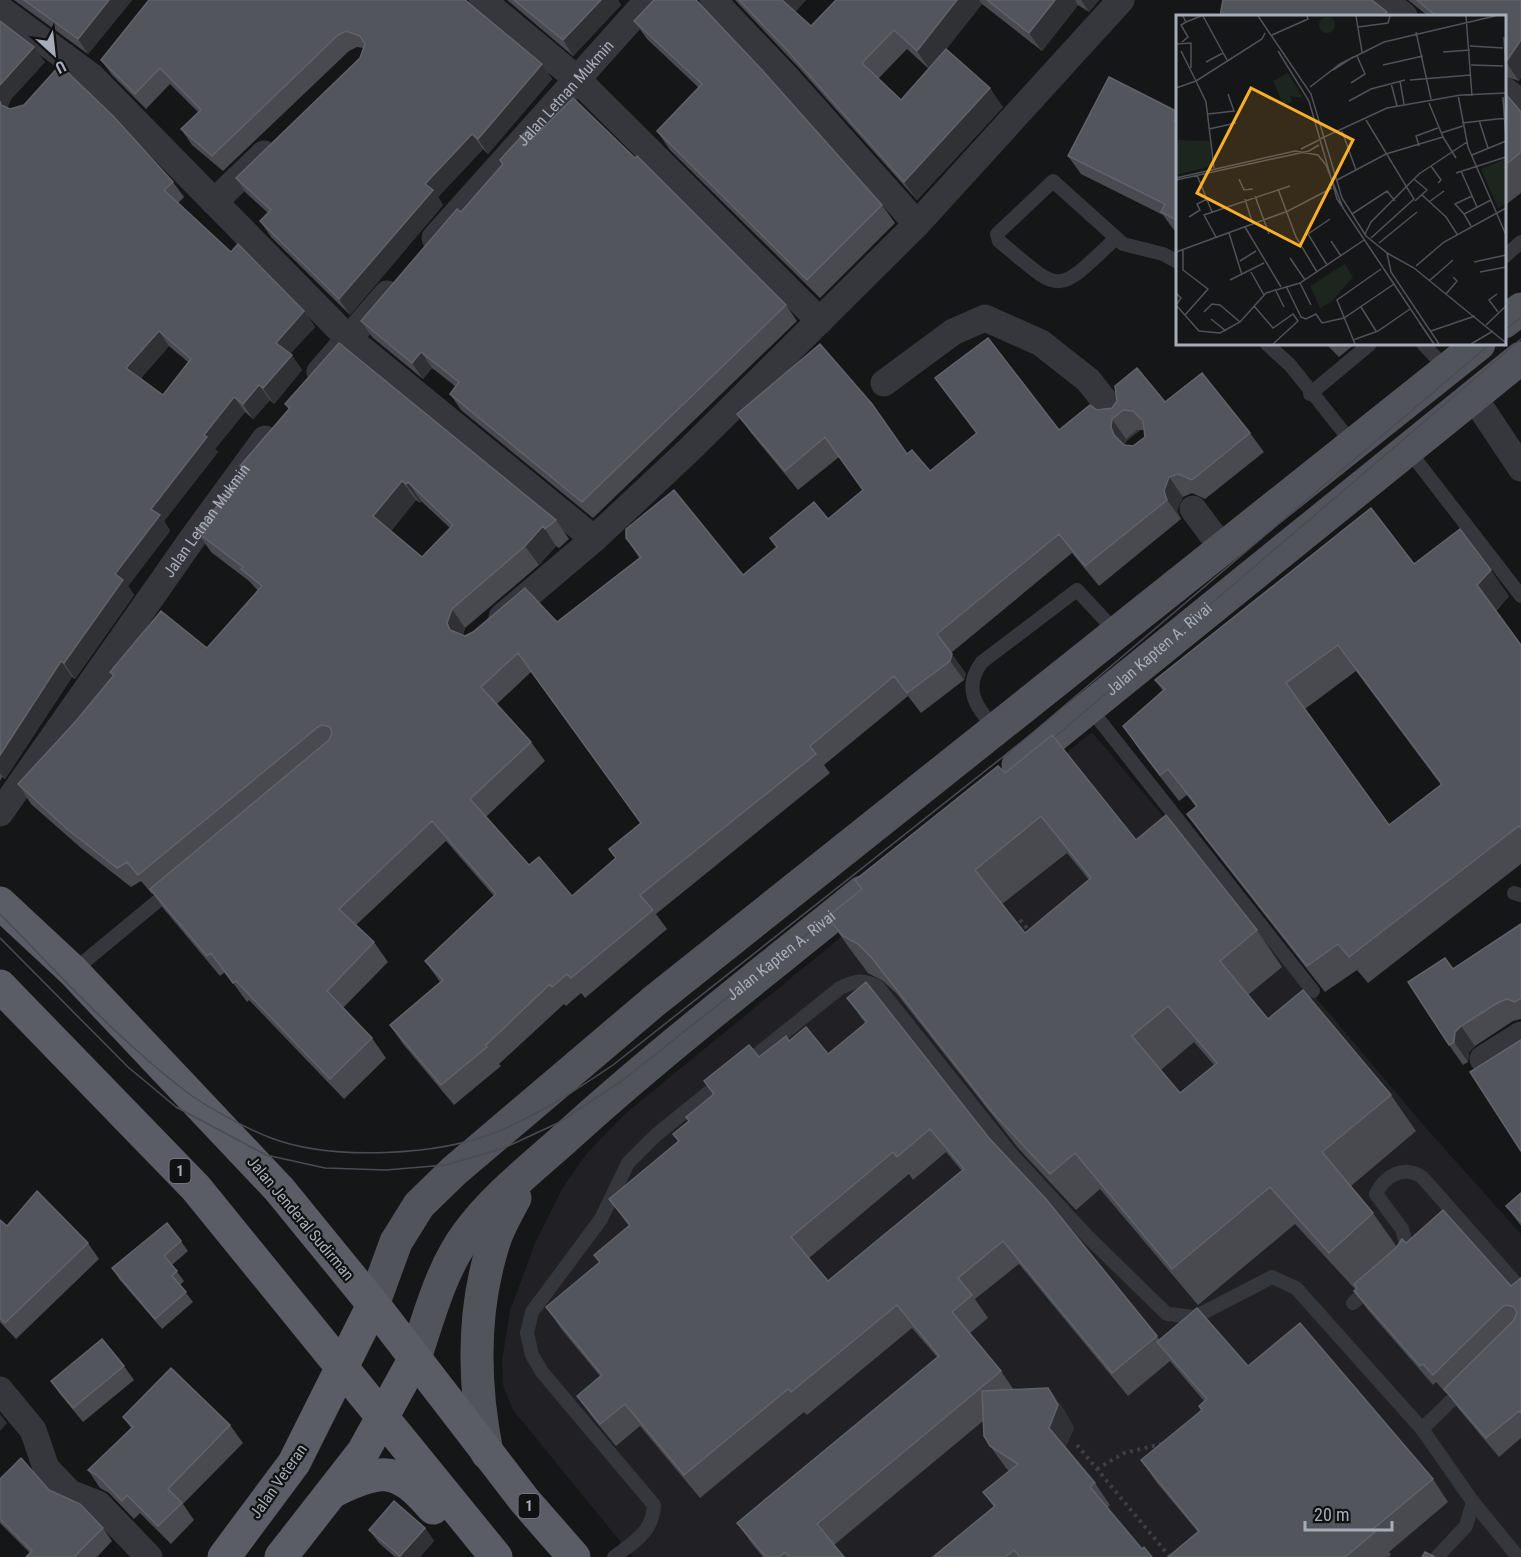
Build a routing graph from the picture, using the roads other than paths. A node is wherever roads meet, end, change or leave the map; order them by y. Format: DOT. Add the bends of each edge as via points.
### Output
graph roads {
  1 [pos="482,0"];
  2 [pos="648,0"];
  3 [pos="713,0"];
  4 [pos="1121,0"];
  5 [pos="1384,0"];
  6 [pos="0,9"];
  7 [pos="1403,15"];
  8 [pos="577,80"];
  9 [pos="283,136"];
  10 [pos="214,202"];
  11 [pos="917,225"];
  12 [pos="1115,239"];
  13 [pos="1521,242"];
  14 [pos="1506,255"];
  15 [pos="1176,261"];
  16 [pos="1521,309"];
  17 [pos="1506,320"];
  18 [pos="820,321"];
  19 [pos="348,338"];
  20 [pos="1268,345"];
  21 [pos="1369,345"];
  22 [pos="1429,345"];
  23 [pos="1466,351"];
  24 [pos="1521,358"];
  25 [pos="884,383"];
  26 [pos="303,393"];
  27 [pos="1310,394"];
  28 [pos="1473,396"];
  29 [pos="1116,415"];
  30 [pos="280,420"];
  31 [pos="1354,446"];
  32 [pos="1409,451"];
  33 [pos="1521,468"];
  34 [pos="1193,510"];
  35 [pos="594,538"];
  36 [pos="1223,549"];
  37 [pos="1521,596"];
  38 [pos="485,632"];
  39 [pos="1117,633"];
  40 [pos="1089,707"];
  41 [pos="997,729"];
  42 [pos="997,782"];
  43 [pos="0,813"];
  44 [pos="887,871"];
  45 [pos="182,881"];
  46 [pos="0,903"];
  47 [pos="73,971"];
  48 [pos="0,986"];
  49 [pos="1314,991"];
  50 [pos="1521,1035"];
  51 [pos="1483,1059"];
  52 [pos="528,1172"];
  53 [pos="1521,1289"];
  54 [pos="1353,1302"];
  55 [pos="373,1305"];
  56 [pos="415,1358"];
  57 [pos="343,1370"];
  58 [pos="1470,1382"];
  59 [pos="0,1390"];
  60 [pos="382,1416"];
  61 [pos="1422,1429"];
  62 [pos="487,1453"];
  63 [pos="336,1490"];
  64 [pos="1473,1502"];
  65 [pos="149,1557"];
  66 [pos="224,1557"];
  67 [pos="281,1557"];
  68 [pos="475,1557"];
  69 [pos="496,1557"];
  70 [pos="574,1557"];
  71 [pos="615,1557"];
  72 [pos="1437,1557"];
  73 [pos="1518,1557"];
  1 -- 8 [label="street"];
  2 -- 8 [label="street, Jalan Letnan Mukmin"];
  3 -- 11 [label="street"];
  4 -- 11 [label="street"];
  5 -- 7 [label="street"];
  6 -- 10 [label="street" via="61,68 97,68"];
  8 -- 18 [label="street"];
  8 -- 19 [label="street, Jalan Letnan Mukmin"];
  9 -- 10 [label="street"];
  10 -- 19 [label="street"];
  11 -- 18 [label="street"];
  12 -- 12 [label="lane" via="1053,181 997,234 999,241 1048,282 1062,283 1078,275"];
  12 -- 15 [label="lane"];
  13 -- 14 [label="lane"];
  16 -- 17 [label="main road"];
  18 -- 35 [label="street"];
  19 -- 26 [label="street, Jalan Letnan Mukmin"];
  19 -- 35 [label="street"];
  20 -- 27 [label="lane" via="1290,365"];
  21 -- 27 [label="lane"];
  22 -- 23 [label="lane"];
  23 -- 31 [label="main road"];
  24 -- 28 [label="main road, Jalan Kapten A. Rivai"];
  25 -- 29 [label="street" via="953,332 985,318 1041,343 1088,380"];
  27 -- 31 [label="lane"];
  28 -- 32 [label="main road, Jalan Kapten A. Rivai"];
  28 -- 33 [label="street"];
  30 -- 43 [label="street, Jalan Letnan Mukmin"];
  31 -- 36 [label="main road"];
  32 -- 37 [label="lane"];
  32 -- 40 [label="main road, Jalan Kapten A. Rivai"];
  34 -- 36 [label="street"];
  35 -- 38 [label="street"];
  36 -- 39 [label="main road"];
  39 -- 41 [label="main road"];
  39 -- 41 [label="lane" via="1077,590 982,662 973,677 972,696 982,715"];
  40 -- 42 [label="main road, Jalan Kapten A. Rivai"];
  40 -- 49 [label="lane"];
  41 -- 55 [label="main road" via="653,1002 454,1171 419,1205 396,1242"];
  44 -- 52 [label="main road, Jalan Kapten A. Rivai" via="648,1066"];
  45 -- 47 [label="lane"];
  46 -- 47 [label="highway, Jalan Jenderal Sudirman / 1"];
  47 -- 55 [label="highway, Jalan Jenderal Sudirman / 1" via="279,1188"];
  48 -- 57 [label="highway, 1" via="196,1188"];
  50 -- 51 [label="street"];
  52 -- 56 [label="main road, Jalan Kapten A. Rivai" via="468,1234 436,1296"];
  52 -- 62 [label="main road" via="495,1239 480,1303 478,1411"];
  53 -- 54 [label="lane" via="1422,1177 1412,1170 1401,1170 1376,1194 1402,1229 1408,1250 1403,1260"];
  55 -- 56 [label="highway, Jalan Jenderal Sudirman / 1"];
  55 -- 57 [label="highway, Jalan Veteran"];
  56 -- 60 [label="highway"];
  56 -- 62 [label="highway, Jalan Jenderal Sudirman / 1"];
  57 -- 60 [label="highway, 1"];
  57 -- 66 [label="highway, Jalan Veteran" via="294,1463"];
  58 -- 61 [label="lane"];
  59 -- 65 [label="street" via="33,1430 46,1468 70,1493 98,1504"];
  60 -- 63 [label="highway"];
  60 -- 69 [label="highway, 1"];
  61 -- 64 [label="lane"];
  61 -- 71 [label="lane" via="1296,1288 1283,1280 1263,1280 1195,1317 1167,1314 1012,1155 878,987 867,981 855,981 840,988 656,1135 628,1163 601,1219 532,1312 527,1333 532,1355 542,1372 654,1505 648,1528"];
  62 -- 70 [label="highway, Jalan Jenderal Sudirman / 1"];
  63 -- 67 [label="highway"];
  63 -- 68 [label="highway" via="381,1474 397,1476 417,1490"];
  64 -- 72 [label="lane" via="1466,1526"];
  64 -- 73 [label="lane"];
}
